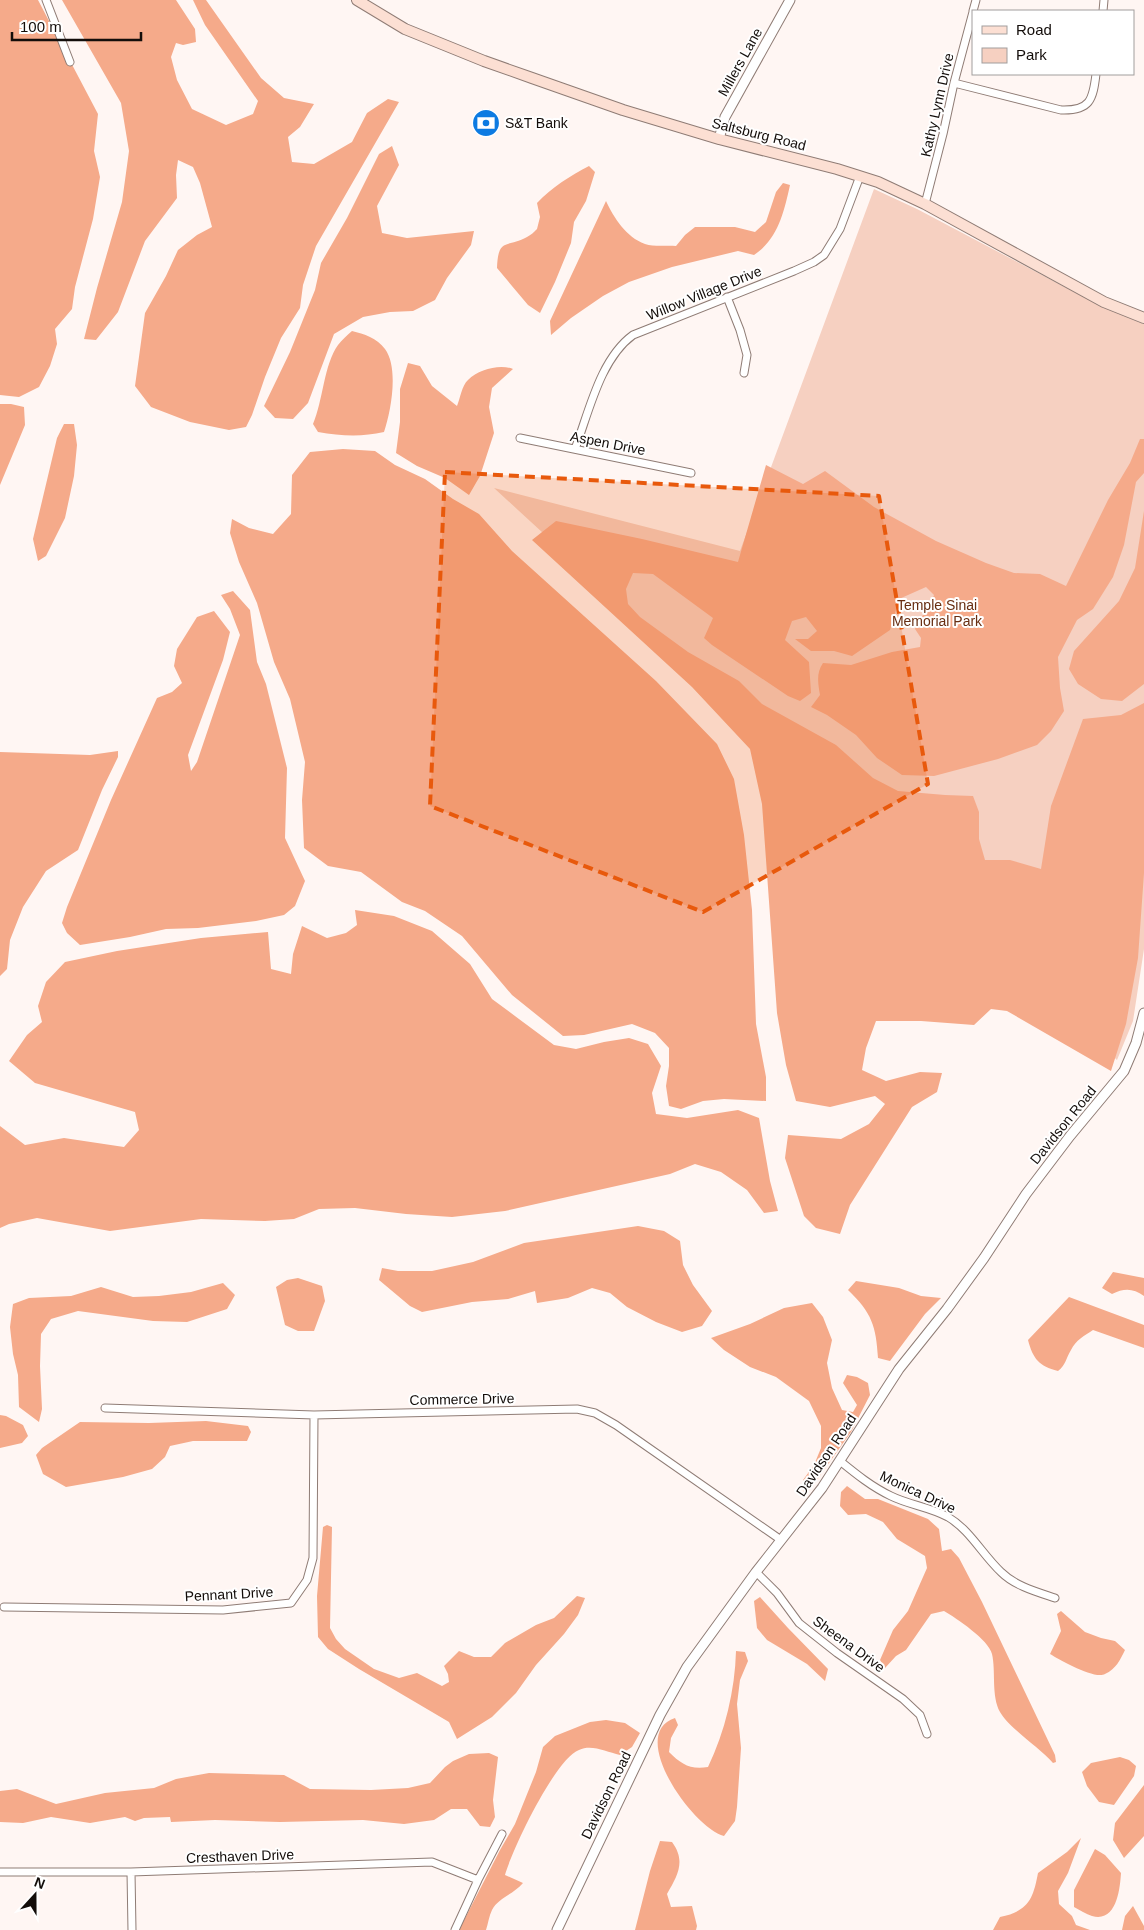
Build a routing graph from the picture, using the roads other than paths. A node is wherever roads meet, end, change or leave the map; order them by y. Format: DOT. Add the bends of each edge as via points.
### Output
graph roads {
  1 [pos="46,0"];
  2 [pos="357,0"];
  3 [pos="790,0"];
  4 [pos="972,16"];
  5 [pos="70,62"];
  6 [pos="1096,75"];
  7 [pos="954,83"];
  8 [pos="719,139"];
  9 [pos="860,176"];
  10 [pos="925,204"];
  11 [pos="727,297"];
  12 [pos="1144,318"];
  13 [pos="744,373"];
  14 [pos="520,438"];
  15 [pos="575,450"];
  16 [pos="691,473"];
  17 [pos="1144,1013"];
  18 [pos="104,1408"];
  19 [pos="314,1416"];
  20 [pos="840,1461"];
  21 [pos="781,1540"];
  22 [pos="756,1572"];
  23 [pos="1055,1598"];
  24 [pos="4,1607"];
  25 [pos="927,1734"];
  26 [pos="502,1834"];
  27 [pos="0,1872"];
  28 [pos="130,1872"];
  29 [pos="478,1880"];
  30 [pos="132,1930"];
  31 [pos="455,1930"];
  32 [pos="557,1930"];
  1 -- 5 [label="street"];
  2 -- 8 [label="main road, Saltsburg Road" via="405,29 484,62"];
  3 -- 8 [label="street, Millers Lane" via="725,117"];
  4 -- 7 [label="street, Kathy Lynn Drive"];
  6 -- 7 [label="street" via="1091,99 1077,110 1062,110"];
  7 -- 10 [label="street, Kathy Lynn Drive"];
  8 -- 9 [label="main road, Saltsburg Road"];
  9 -- 10 [label="main road, Saltsburg Road"];
  9 -- 11 [label="street, Willow Village Drive" via="840,229 824,255 794,271"];
  10 -- 12 [label="main road, Saltsburg Road" via="1104,302"];
  11 -- 13 [label="street" via="747,355"];
  11 -- 15 [label="street, Willow Village Drive" via="633,335 622,343 609,360"];
  14 -- 15 [label="street, Aspen Drive"];
  15 -- 16 [label="street, Aspen Drive"];
  17 -- 20 [label="street, Davidson Road" via="1124,1071 1026,1194 984,1258 899,1369"];
  18 -- 19 [label="street, Commerce Drive"];
  19 -- 21 [label="street, Commerce Drive" via="548,1409 595,1413"];
  19 -- 24 [label="street, Pennant Drive" via="313,1558 307,1580 292,1604 223,1610"];
  20 -- 21 [label="street, Davidson Road"];
  20 -- 23 [label="street, Monica Drive" via="890,1495 949,1518 968,1533 1002,1573 1023,1587"];
  21 -- 22 [label="street, Davidson Road"];
  22 -- 25 [label="street, Sheena Drive" via="777,1593 799,1623 903,1698 920,1714"];
  22 -- 32 [label="street, Davidson Road" via="687,1667 660,1715"];
  26 -- 29 [label="street"];
  27 -- 28 [label="street, Cresthaven Drive"];
  28 -- 29 [label="street, Cresthaven Drive" via="432,1862"];
  28 -- 30 [label="street"];
  29 -- 31 [label="street"];
}
